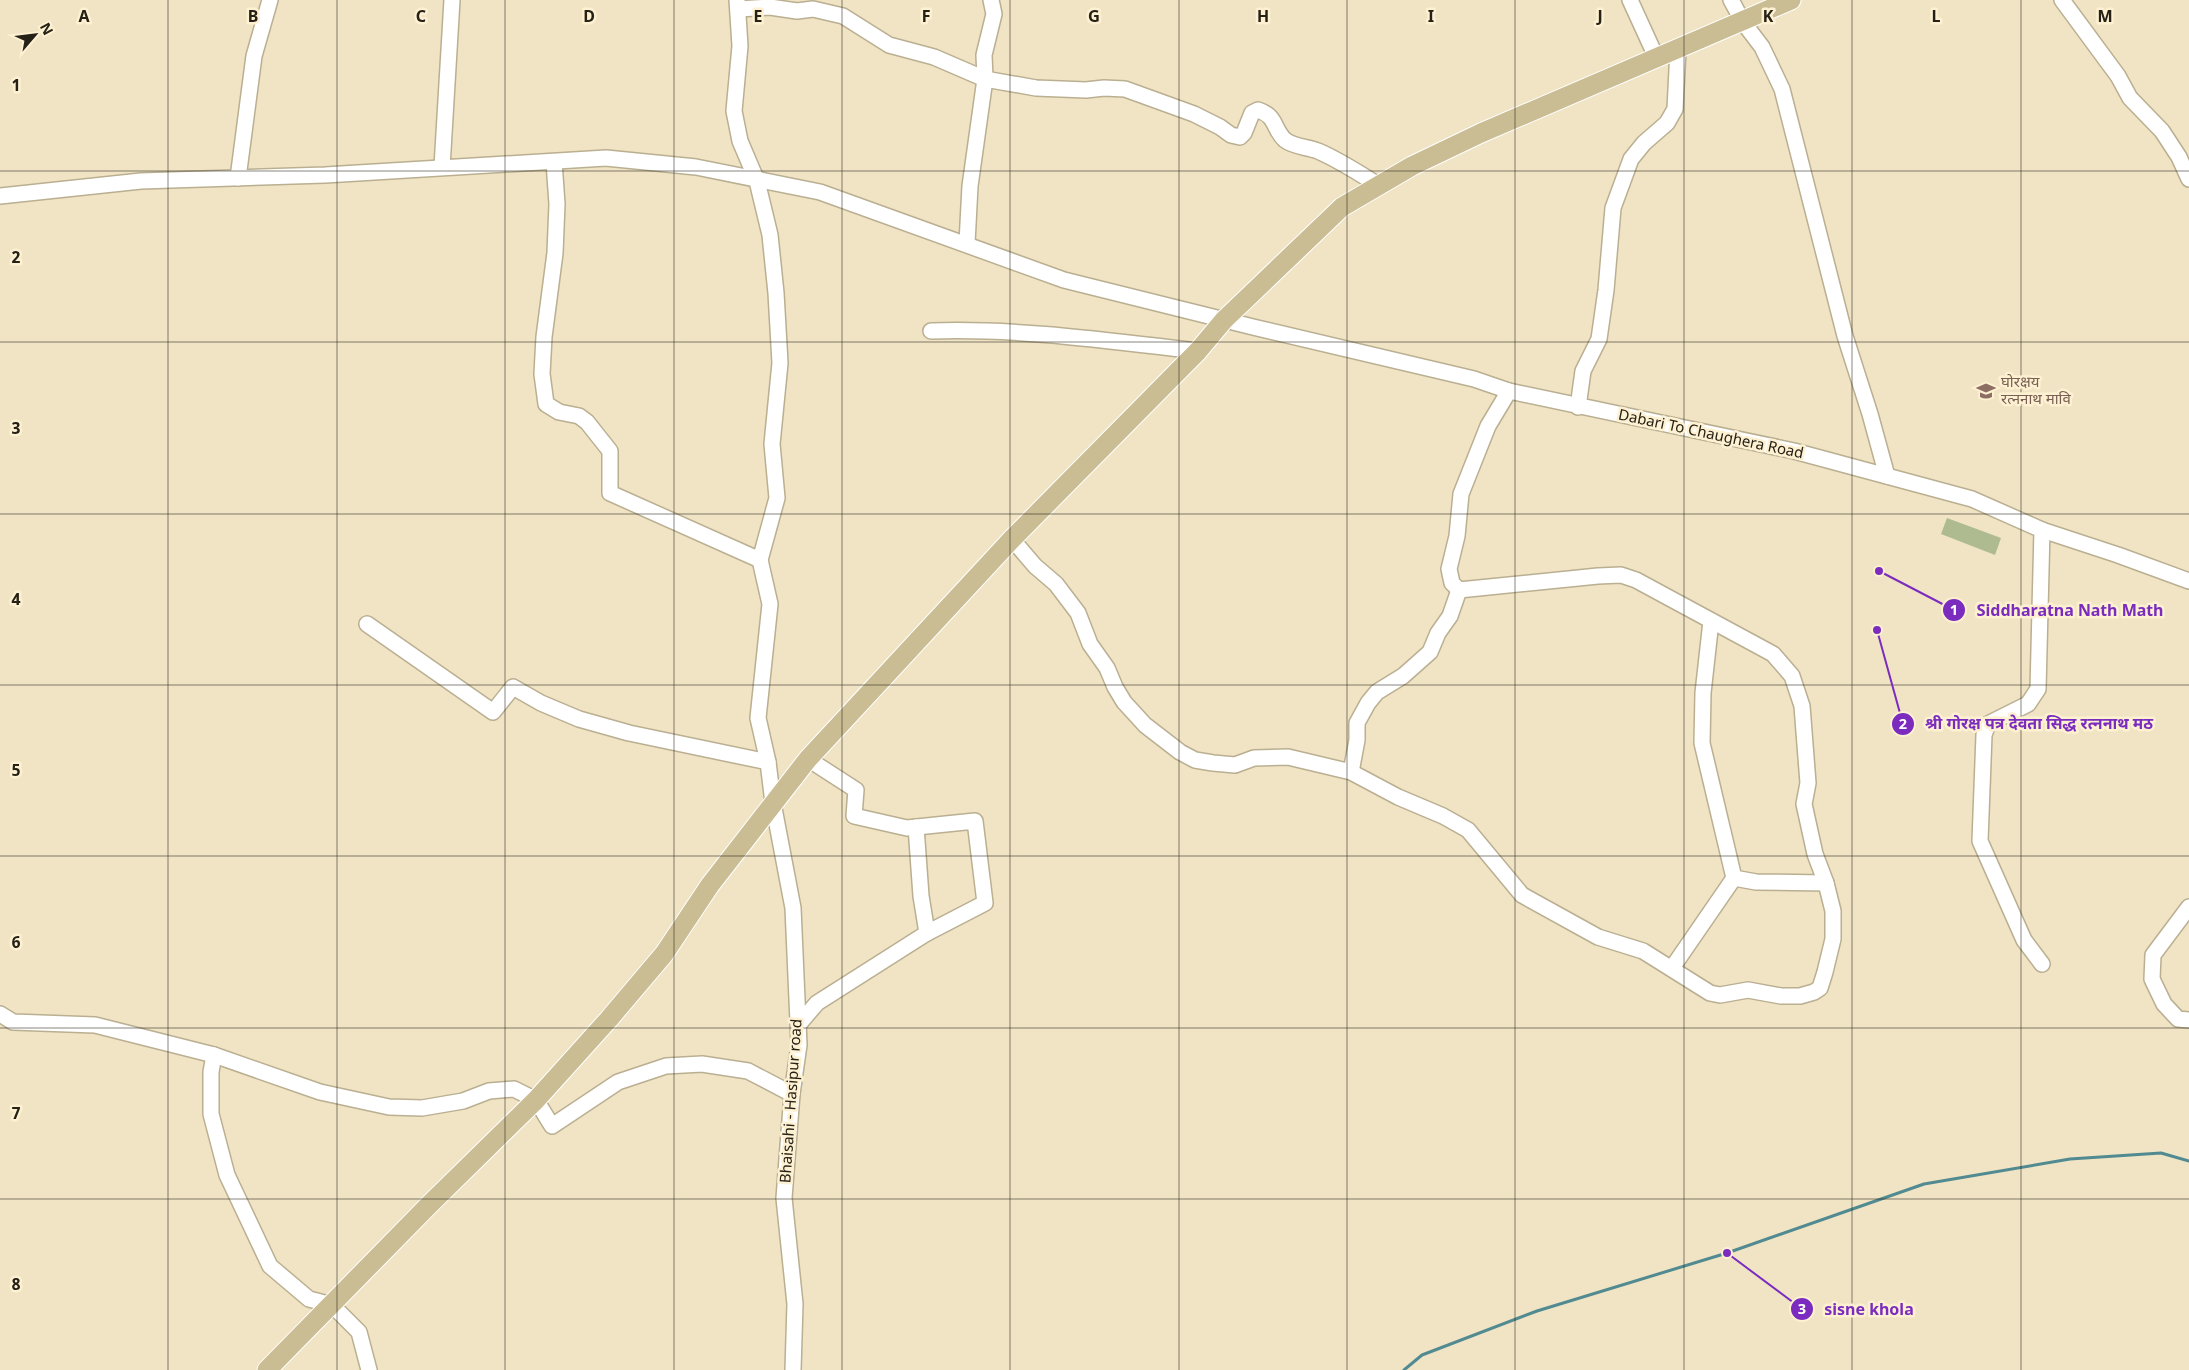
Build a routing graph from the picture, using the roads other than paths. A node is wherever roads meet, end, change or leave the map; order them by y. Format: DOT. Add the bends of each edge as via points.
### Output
graph roads {
  1 [pos="270,0"];
  2 [pos="452,0"];
  3 [pos="991,0"];
  4 [pos="1630,0"];
  5 [pos="1731,0"];
  6 [pos="1791,0"];
  7 [pos="2062,0"];
  8 [pos="738,5"];
  9 [pos="1743,22"];
  10 [pos="1678,50"];
  11 [pos="1657,59"];
  12 [pos="985,79"];
  13 [pos="554,162"];
  14 [pos="442,167"];
  15 [pos="238,178"];
  16 [pos="2189,180"];
  17 [pos="757,181"];
  18 [pos="1378,185"];
  19 [pos="0,196"];
  20 [pos="967,243"];
  21 [pos="1224,320"];
  22 [pos="931,331"];
  23 [pos="1198,351"];
  24 [pos="1508,391"];
  25 [pos="1578,406"];
  26 [pos="1887,476"];
  27 [pos="2042,530"];
  28 [pos="1012,539"];
  29 [pos="760,560"];
  30 [pos="2189,581"];
  31 [pos="1459,590"];
  32 [pos="1711,621"];
  33 [pos="367,624"];
  34 [pos="808,759"];
  35 [pos="768,762"];
  36 [pos="1351,772"];
  37 [pos="773,803"];
  38 [pos="916,827"];
  39 [pos="1734,878"];
  40 [pos="1826,883"];
  41 [pos="2189,908"];
  42 [pos="928,933"];
  43 [pos="2042,964"];
  44 [pos="1672,968"];
  45 [pos="0,1014"];
  46 [pos="2189,1020"];
  47 [pos="799,1024"];
  48 [pos="214,1055"];
  49 [pos="792,1094"];
  50 [pos="536,1100"];
  51 [pos="332,1305"];
  52 [pos="267,1370"];
  53 [pos="369,1370"];
  54 [pos="793,1370"];
  1 -- 15 [label="street" via="254,56"];
  2 -- 14 [label="street"];
  3 -- 12 [label="street" via="994,14 984,55"];
  4 -- 11 [label="street"];
  5 -- 9 [label="street"];
  6 -- 9 [label="main road"];
  7 -- 16 [label="street" via="2118,76 2130,98 2162,131"];
  8 -- 12 [label="street" via="797,11 813,9 844,16 890,44 934,57"];
  8 -- 17 [label="street" via="740,46 734,111 740,141"];
  9 -- 10 [label="main road"];
  9 -- 26 [label="street" via="1762,47 1782,89 1845,336"];
  10 -- 11 [label="main road"];
  10 -- 25 [label="street" via="1675,109 1667,123 1631,159 1614,208 1599,338 1583,371"];
  11 -- 18 [label="main road" via="1481,133"];
  12 -- 18 [label="street" via="1036,88 1125,89 1194,114 1240,137 1252,113 1258,110 1268,113 1283,138 1290,143 1338,161"];
  12 -- 20 [label="street" via="970,186"];
  13 -- 14 [label="street, Dabari To Chaughera Road"];
  13 -- 17 [label="street, Dabari To Chaughera Road" via="606,158 696,167"];
  13 -- 29 [label="street" via="557,204 555,253 542,374 546,404 559,412 579,416 610,450 610,493"];
  14 -- 15 [label="street, Dabari To Chaughera Road"];
  15 -- 19 [label="street, Dabari To Chaughera Road" via="141,181"];
  17 -- 20 [label="street, Dabari To Chaughera Road" via="820,192"];
  17 -- 29 [label="street" via="770,235 780,363 772,444 777,498"];
  18 -- 21 [label="main road" via="1342,207"];
  20 -- 21 [label="street, Dabari To Chaughera Road" via="1064,280"];
  21 -- 23 [label="main road"];
  21 -- 24 [label="street, Dabari To Chaughera Road" via="1474,379"];
  22 -- 23 [label="street" via="973,330"];
  23 -- 28 [label="main road"];
  24 -- 25 [label="street, Dabari To Chaughera Road"];
  24 -- 31 [label="street" via="1488,426 1460,494 1457,536 1449,569 1452,583"];
  25 -- 26 [label="street, Dabari To Chaughera Road" via="1794,451"];
  26 -- 27 [label="street, Dabari To Chaughera Road" via="1972,499"];
  27 -- 30 [label="street, Dabari To Chaughera Road"];
  27 -- 43 [label="street" via="2038,689 2028,704 1988,724 1984,735 1980,841 2024,940"];
  28 -- 34 [label="main road"];
  28 -- 36 [label="street" via="1056,584 1078,613 1090,644 1108,668 1124,702 1152,731 1180,752 1195,760 1235,765 1254,758 1288,757"];
  29 -- 35 [label="street, Bhaisahi - Hasipur road" via="770,604 758,718"];
  31 -- 32 [label="street" via="1621,576 1652,587"];
  31 -- 36 [label="street" via="1450,616 1430,652 1403,676 1377,692 1368,703 1357,723"];
  32 -- 39 [label="street" via="1703,693 1702,743"];
  32 -- 40 [label="street" via="1774,654 1792,676 1804,722 1808,783 1804,804 1815,854"];
  33 -- 35 [label="street" via="493,712 513,687 579,720"];
  34 -- 37 [label="main road"];
  34 -- 38 [label="street" via="856,790 854,816 906,828"];
  35 -- 37 [label="street, Bhaisahi - Hasipur road"];
  36 -- 44 [label="street" via="1468,830 1522,896 1598,937 1643,951"];
  37 -- 47 [label="street, Bhaisahi - Hasipur road" via="793,908"];
  37 -- 50 [label="main road" via="710,885 664,954"];
  38 -- 42 [label="street" via="921,896"];
  38 -- 42 [label="street" via="975,821 985,903"];
  39 -- 40 [label="street" via="1756,882"];
  39 -- 44 [label="street"];
  40 -- 44 [label="street" via="1833,911 1833,939 1820,988 1814,992 1781,996 1748,990 1720,995 1710,993"];
  41 -- 46 [label="street" via="2153,955 2152,979 2168,1009 2178,1019"];
  42 -- 47 [label="street" via="817,1003"];
  45 -- 48 [label="street" via="13,1022 95,1025"];
  47 -- 49 [label="street, Bhaisahi - Hasipur road"];
  48 -- 50 [label="street" via="320,1092 389,1107 422,1108 462,1101 489,1091 514,1089"];
  48 -- 51 [label="street" via="211,1114 227,1175 241,1208 270,1266 309,1299"];
  49 -- 50 [label="street" via="748,1071 702,1064 666,1066 618,1082 552,1126"];
  49 -- 54 [label="street, Bhaisahi - Hasipur road" via="784,1198 795,1304"];
  50 -- 51 [label="main road"];
  51 -- 52 [label="main road"];
  51 -- 53 [label="street" via="359,1332"];
}
